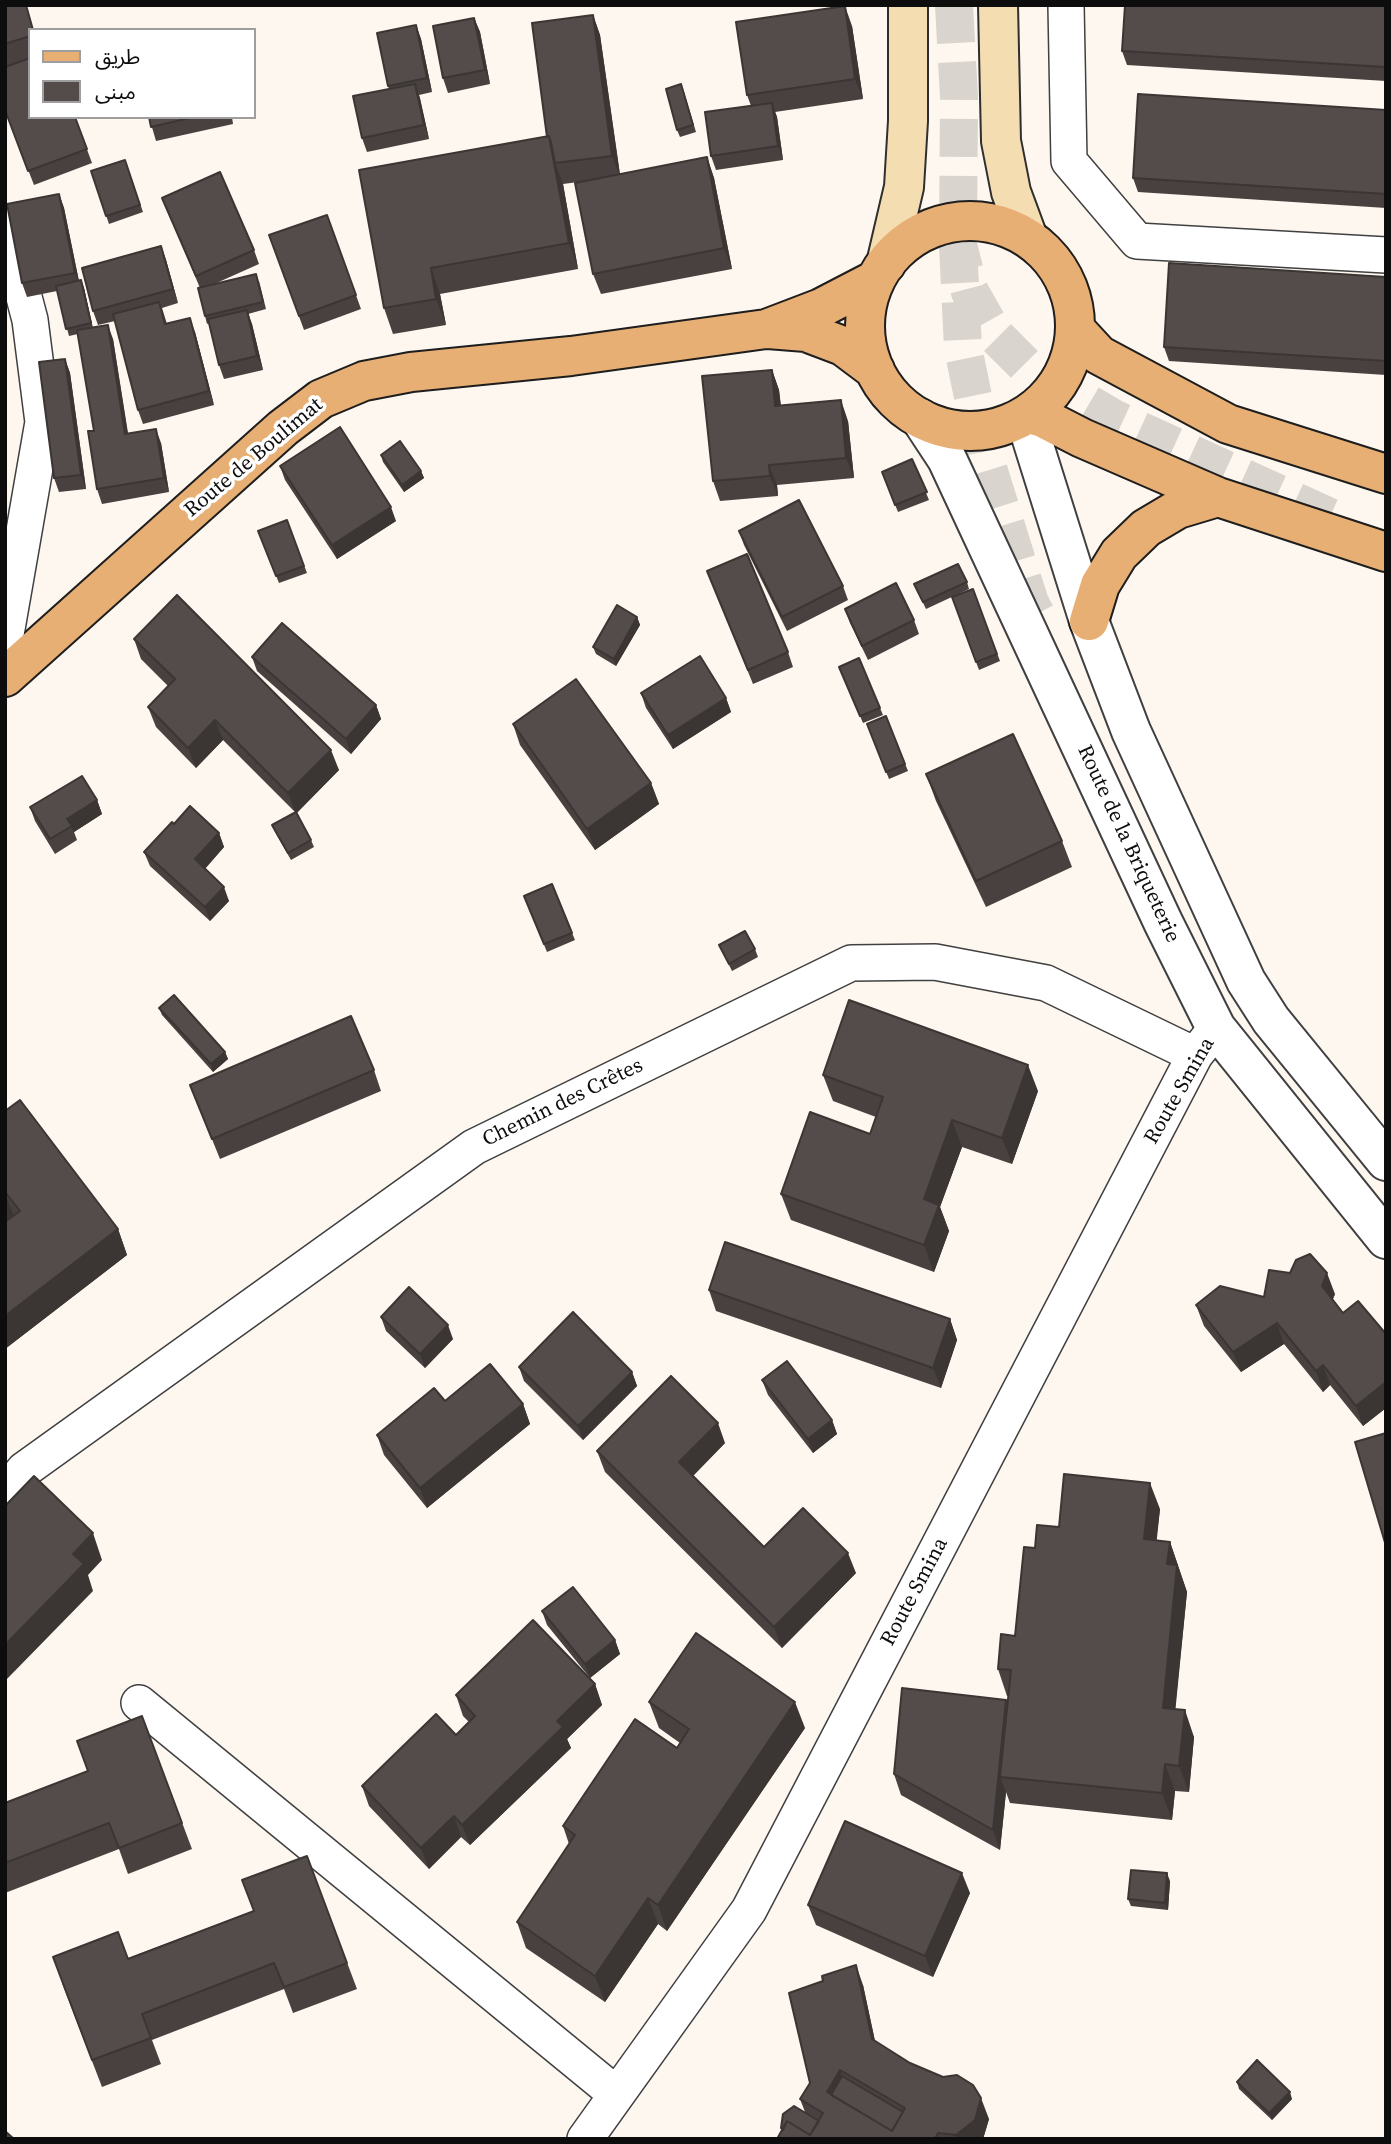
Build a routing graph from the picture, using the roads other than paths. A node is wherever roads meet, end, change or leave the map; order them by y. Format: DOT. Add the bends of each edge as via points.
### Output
graph roads {
  1 [pos="908,5"];
  2 [pos="998,5"];
  3 [pos="1066,5"];
  4 [pos="5,225"];
  5 [pos="1028,238"];
  6 [pos="1386,256"];
  7 [pos="880,272"];
  8 [pos="766,329"];
  9 [pos="1075,329"];
  10 [pos="874,370"];
  11 [pos="1026,416"];
  12 [pos="920,418"];
  13 [pos="1386,474"];
  14 [pos="1218,497"];
  15 [pos="1386,552"];
  16 [pos="1089,621"];
  17 [pos="5,640"];
  18 [pos="5,677"];
  19 [pos="1206,1042"];
  20 [pos="1386,1161"];
  21 [pos="1386,1239"];
  22 [pos="5,1493"];
  23 [pos="139,1703"];
  24 [pos="617,2094"];
  25 [pos="585,2139"];
  1 -- 7 [label="main road" via="904,187"];
  2 -- 5 [label="main road" via="1002,141 1011,192"];
  3 -- 6 [label="street" via="1069,161 1137,241"];
  4 -- 17 [label="street" via="30,320 43,422"];
  5 -- 7 [label="main road" via="978,220 951,222 904,244"];
  5 -- 9 [label="main road" via="1064,277 1073,302"];
  7 -- 8 [label="main road, Route de Boulimat" via="821,308"];
  7 -- 10 [label="main road" via="867,302 865,325"];
  8 -- 10 [label="main road, Route de Boulimat" via="806,332 843,346"];
  8 -- 18 [label="main road, Route de Boulimat" via="411,372 364,381 321,399"];
  9 -- 11 [label="main road" via="1067,369 1057,387"];
  9 -- 13 [label="main road" via="1099,355 1228,424"];
  10 -- 12 [label="main road" via="893,398"];
  11 -- 12 [label="main road" via="972,431 945,428"];
  11 -- 14 [label="main road" via="1043,418"];
  11 -- 16 [label="street"];
  12 -- 19 [label="street, Route de la Briqueterie" via="947,459 1163,922"];
  14 -- 15 [label="main road"];
  14 -- 16 [label="main road" via="1178,509 1146,528 1119,554 1100,585"];
  16 -- 20 [label="street" via="1131,731 1246,981 1271,1020"];
  19 -- 21 [label="street, Route de la Briqueterie"];
  19 -- 22 [label="street, Chemin des Crêtes" via="1045,983 935,962 850,963 474,1147 24,1471"];
  19 -- 24 [label="street, Route Smina" via="749,1910"];
  23 -- 24 [label="street"];
  24 -- 25 [label="street, Route Smina"];
}
